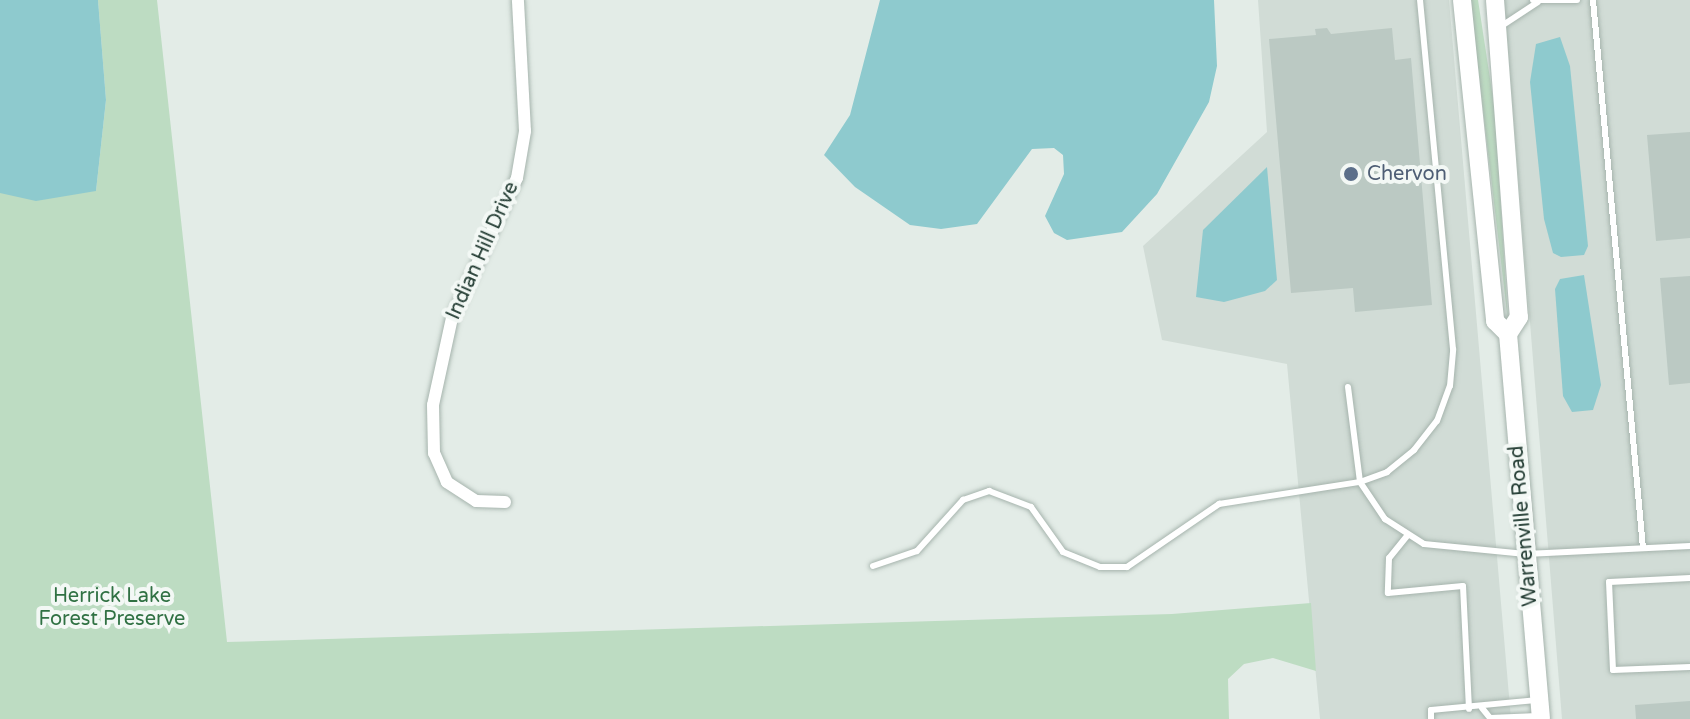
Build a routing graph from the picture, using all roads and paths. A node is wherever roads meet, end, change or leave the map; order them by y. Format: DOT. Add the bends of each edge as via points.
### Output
graph roads {
  1 [pos="518,0"];
  2 [pos="1420,0"];
  3 [pos="1462,0"];
  4 [pos="1495,0"];
  5 [pos="1577,0"];
  6 [pos="1593,0"];
  7 [pos="1535,1"];
  8 [pos="1497,29"];
  9 [pos="1508,334"];
  10 [pos="1348,387"];
  11 [pos="1360,482"];
  12 [pos="505,502"];
  13 [pos="1407,536"];
  14 [pos="1690,546"];
  15 [pos="1643,548"];
  16 [pos="1526,554"];
  17 [pos="873,566"];
  18 [pos="1690,578"];
  19 [pos="1690,667"];
  20 [pos="1482,708"];
  21 [pos="1469,709"];
  22 [pos="1541,712"];
  23 [pos="1431,719"];
  24 [pos="1479,719"];
  1 -- 12 [label="street, Indian Hill Drive" via="525,131 517,178 452,318 433,405 434,453 447,482 476,501"];
  2 -- 11 [label="lane" via="1453,349 1450,386 1437,421 1414,450 1387,472"];
  3 -- 9 [label="main road, Warrenville Road" via="1495,321"];
  4 -- 8 [label="main road, Warrenville Road"];
  5 -- 7 [label="lane"];
  6 -- 15 [label="lane"];
  7 -- 8 [label="lane"];
  8 -- 9 [label="main road, Warrenville Road" via="1519,317"];
  9 -- 16 [label="main road, Warrenville Road"];
  10 -- 11 [label="lane"];
  11 -- 13 [label="lane" via="1385,519"];
  11 -- 17 [label="lane" via="1219,504 1137,564 1116,569 1063,552 1031,507 980,492 963,500 917,551"];
  13 -- 16 [label="lane" via="1450,549"];
  13 -- 21 [label="lane" via="1389,558 1388,593 1463,586"];
  14 -- 15 [label="lane"];
  15 -- 16 [label="lane"];
  16 -- 22 [label="main road, Warrenville Road"];
  18 -- 19 [label="lane" via="1609,582 1613,670"];
  20 -- 21 [label="lane"];
  20 -- 22 [label="lane"];
  20 -- 22 [label="lane" via="1490,718"];
  20 -- 24 [label="lane"];
  21 -- 23 [label="lane" via="1431,710"];
}
